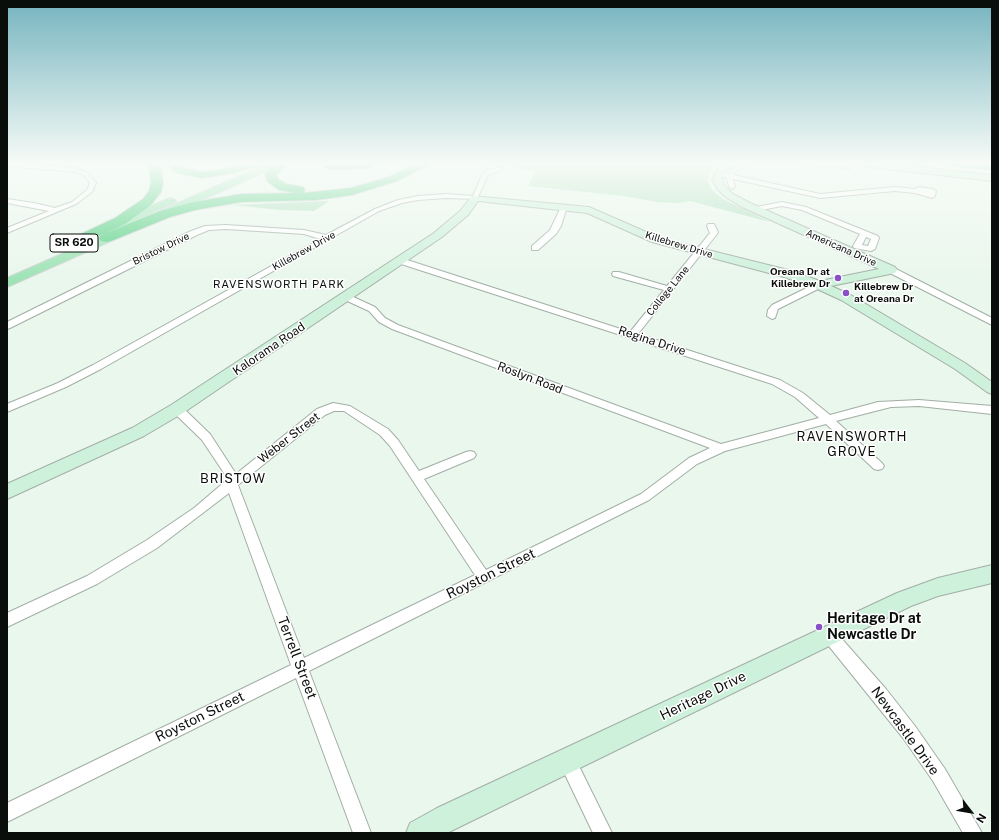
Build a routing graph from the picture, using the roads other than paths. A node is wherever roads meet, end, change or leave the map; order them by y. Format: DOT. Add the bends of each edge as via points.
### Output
graph roads {
  1 [pos="15,202"];
  2 [pos="75,202"];
  3 [pos="147,202"];
  4 [pos="168,202"];
  5 [pos="188,202"];
  6 [pos="216,202"];
  7 [pos="397,202"];
  8 [pos="472,202"];
  9 [pos="517,202"];
  10 [pos="740,202"];
  11 [pos="564,207"];
  12 [pos="756,210"];
  13 [pos="57,211"];
  14 [pos="712,226"];
  15 [pos="7,231"];
  16 [pos="864,233"];
  17 [pos="106,238"];
  18 [pos="327,238"];
  19 [pos="67,246"];
  20 [pos="535,248"];
  21 [pos="699,252"];
  22 [pos="401,261"];
  23 [pos="891,270"];
  24 [pos="7,272"];
  25 [pos="616,274"];
  26 [pos="7,283"];
  27 [pos="819,285"];
  28 [pos="669,289"];
  29 [pos="346,297"];
  30 [pos="772,316"];
  31 [pos="992,322"];
  32 [pos="7,326"];
  33 [pos="632,335"];
  34 [pos="992,389"];
  35 [pos="7,408"];
  36 [pos="177,410"];
  37 [pos="992,410"];
  38 [pos="828,419"];
  39 [pos="721,448"];
  40 [pos="470,455"];
  41 [pos="878,466"];
  42 [pos="416,477"];
  43 [pos="233,482"];
  44 [pos="7,492"];
  45 [pos="992,574"];
  46 [pos="484,578"];
  47 [pos="7,620"];
  48 [pos="829,635"];
  49 [pos="300,668"];
  50 [pos="567,760"];
  51 [pos="7,813"];
  52 [pos="362,833"];
  53 [pos="420,833"];
  54 [pos="603,833"];
  55 [pos="972,833"];
  1 -- 13 [label="street"];
  2 -- 13 [label="street"];
  3 -- 19 [label="highway" via="120,221"];
  4 -- 19 [label="main road, SR 620"];
  5 -- 17 [label="main road, SR 620"];
  6 -- 17 [label="highway" via="165,214"];
  7 -- 18 [label="street, Killebrew Drive" via="377,210"];
  8 -- 22 [label="street, Kalorama Road" via="445,230"];
  9 -- 11 [label="street, Killebrew Drive"];
  10 -- 12 [label="street, Americana Drive"];
  11 -- 20 [label="street" via="553,232"];
  11 -- 21 [label="street, Killebrew Drive" via="594,211 656,240"];
  12 -- 16 [label="street" via="778,204 793,205"];
  12 -- 23 [label="street, Americana Drive"];
  13 -- 15 [label="street"];
  14 -- 21 [label="street, College Lane" via="713,234"];
  17 -- 26 [label="main road, SR 620"];
  18 -- 32 [label="street, Bristow Drive" via="304,232 213,227 200,231"];
  18 -- 35 [label="street, Killebrew Drive" via="97,367"];
  19 -- 24 [label="main road, SR 620"];
  21 -- 27 [label="street, Killebrew Drive" via="788,274"];
  21 -- 28 [label="street, College Lane"];
  22 -- 29 [label="street, Kalorama Road"];
  22 -- 33 [label="street, Regina Drive"];
  23 -- 27 [label="street"];
  23 -- 31 [label="street, Americana Drive"];
  25 -- 28 [label="street"];
  27 -- 30 [label="street" via="775,307"];
  27 -- 34 [label="street, Killebrew Drive" via="845,297 960,366"];
  28 -- 33 [label="street, College Lane"];
  29 -- 36 [label="street, Kalorama Road"];
  29 -- 39 [label="street, Roslyn Road" via="372,309 382,320 395,327"];
  33 -- 38 [label="street, Regina Drive" via="776,382 799,394"];
  36 -- 43 [label="street, Terrell Street" via="206,437"];
  36 -- 44 [label="street, Kalorama Road" via="131,436"];
  37 -- 38 [label="street, Royston Street" via="903,403 878,406"];
  38 -- 39 [label="street, Royston Street"];
  38 -- 41 [label="street, Regina Drive"];
  39 -- 46 [label="street, Royston Street" via="693,462 638,500"];
  40 -- 42 [label="street"];
  42 -- 43 [label="street, Weber Street" via="384,432 346,408 333,407 321,412"];
  42 -- 46 [label="street, Weber Street"];
  43 -- 47 [label="street, Weber Street" via="179,526 115,568"];
  43 -- 49 [label="street, Terrell Street"];
  45 -- 48 [label="street, Heritage Drive" via="938,586 904,599"];
  46 -- 49 [label="street, Royston Street"];
  48 -- 50 [label="street, Heritage Drive"];
  48 -- 55 [label="street, Newcastle Drive" via="909,732 939,775"];
  49 -- 51 [label="street, Royston Street"];
  49 -- 52 [label="street, Terrell Street"];
  50 -- 53 [label="street, Heritage Drive"];
  50 -- 54 [label="street"];
}
